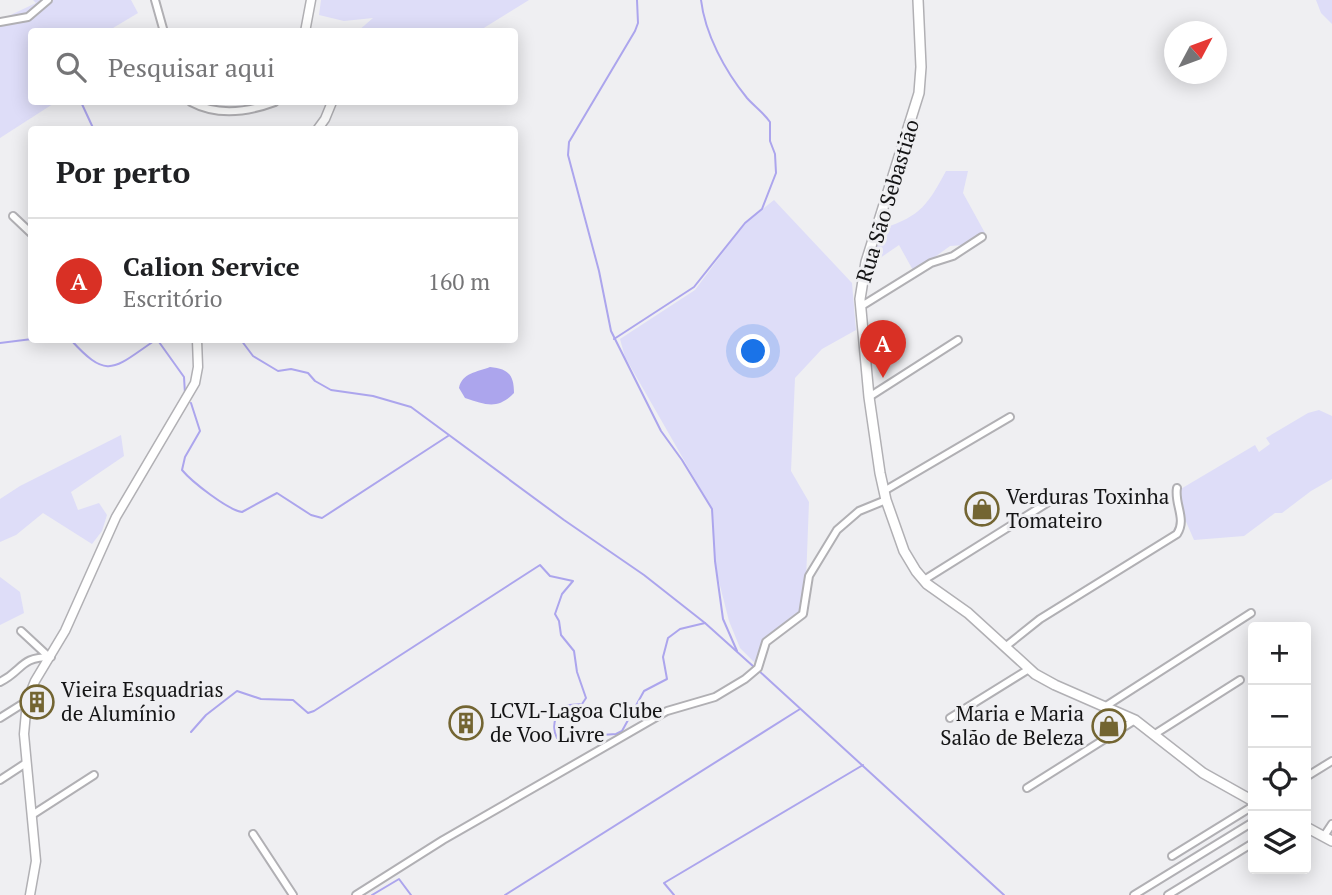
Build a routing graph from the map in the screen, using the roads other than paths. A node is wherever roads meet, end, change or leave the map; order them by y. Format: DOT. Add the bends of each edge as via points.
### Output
graph roads {
  1 [pos="48,0"];
  2 [pos="155,0"];
  3 [pos="311,0"];
  4 [pos="918,0"];
  5 [pos="0,22"];
  6 [pos="163,28"];
  7 [pos="306,28"];
  8 [pos="197,105"];
  9 [pos="264,105"];
  10 [pos="331,105"];
  11 [pos="320,126"];
  12 [pos="13,216"];
  13 [pos="28,230"];
  14 [pos="982,237"];
  15 [pos="860,307"];
  16 [pos="958,340"];
  17 [pos="197,343"];
  18 [pos="923,368"];
  19 [pos="869,399"];
  20 [pos="1010,417"];
  21 [pos="1177,488"];
  22 [pos="885,495"];
  23 [pos="1055,498"];
  24 [pos="924,580"];
  25 [pos="1251,613"];
  26 [pos="22,631"];
  27 [pos="1004,646"];
  28 [pos="50,657"];
  29 [pos="1029,669"];
  30 [pos="1240,680"];
  31 [pos="0,681"];
  32 [pos="27,701"];
  33 [pos="1106,706"];
  34 [pos="0,718"];
  35 [pos="950,718"];
  36 [pos="1135,720"];
  37 [pos="1155,734"];
  38 [pos="1332,761"];
  39 [pos="26,763"];
  40 [pos="1311,774"];
  41 [pos="94,775"];
  42 [pos="0,780"];
  43 [pos="1027,788"];
  44 [pos="1248,800"];
  45 [pos="1248,806"];
  46 [pos="32,815"];
  47 [pos="1332,824"];
  48 [pos="1248,825"];
  49 [pos="1311,830"];
  50 [pos="253,834"];
  51 [pos="1328,838"];
  52 [pos="1248,846"];
  53 [pos="1172,856"];
  54 [pos="30,895"];
  55 [pos="293,895"];
  56 [pos="356,895"];
  57 [pos="1134,895"];
  58 [pos="1168,895"];
  1 -- 5 [label="street" via="28,17"];
  2 -- 6 [label="street"];
  3 -- 7 [label="street"];
  4 -- 15 [label="main road, Rua São Sebastião" via="919,93 866,262"];
  8 -- 9 [label="street" via="243,111"];
  10 -- 11 [label="street"];
  12 -- 13 [label="street"];
  14 -- 15 [label="street"];
  15 -- 19 [label="main road, Rua São Sebastião"];
  16 -- 19 [label="street"];
  17 -- 28 [label="street" via="195,383 110,529"];
  18 -- 19 [label="street"];
  19 -- 22 [label="main road, Rua São Sebastião"];
  20 -- 22 [label="street"];
  21 -- 27 [label="street" via="1182,522 1177,534"];
  22 -- 24 [label="main road, Rua São Sebastião" via="904,551"];
  22 -- 56 [label="street" via="837,530 808,576 803,614 766,642 755,671 715,697 667,711"];
  23 -- 24 [label="street"];
  24 -- 27 [label="main road, Rua São Sebastião"];
  25 -- 33 [label="street"];
  26 -- 28 [label="street"];
  27 -- 29 [label="main road, Rua São Sebastião"];
  28 -- 31 [label="street" via="30,659"];
  28 -- 32 [label="street"];
  29 -- 33 [label="main road, Rua São Sebastião" via="1049,683"];
  29 -- 35 [label="street"];
  30 -- 37 [label="street"];
  32 -- 34 [label="street"];
  32 -- 39 [label="street"];
  33 -- 36 [label="main road, Rua São Sebastião"];
  36 -- 37 [label="main road, Rua São Sebastião"];
  36 -- 43 [label="street"];
  37 -- 44 [label="main road, Rua São Sebastião" via="1203,773"];
  38 -- 40 [label="street"];
  39 -- 42 [label="street"];
  39 -- 46 [label="street"];
  41 -- 46 [label="street"];
  45 -- 53 [label="street"];
  46 -- 54 [label="street" via="36,861"];
  47 -- 51 [label="street"];
  48 -- 57 [label="street"];
  49 -- 51 [label="main road"];
  50 -- 55 [label="street"];
  52 -- 58 [label="street"];
}
